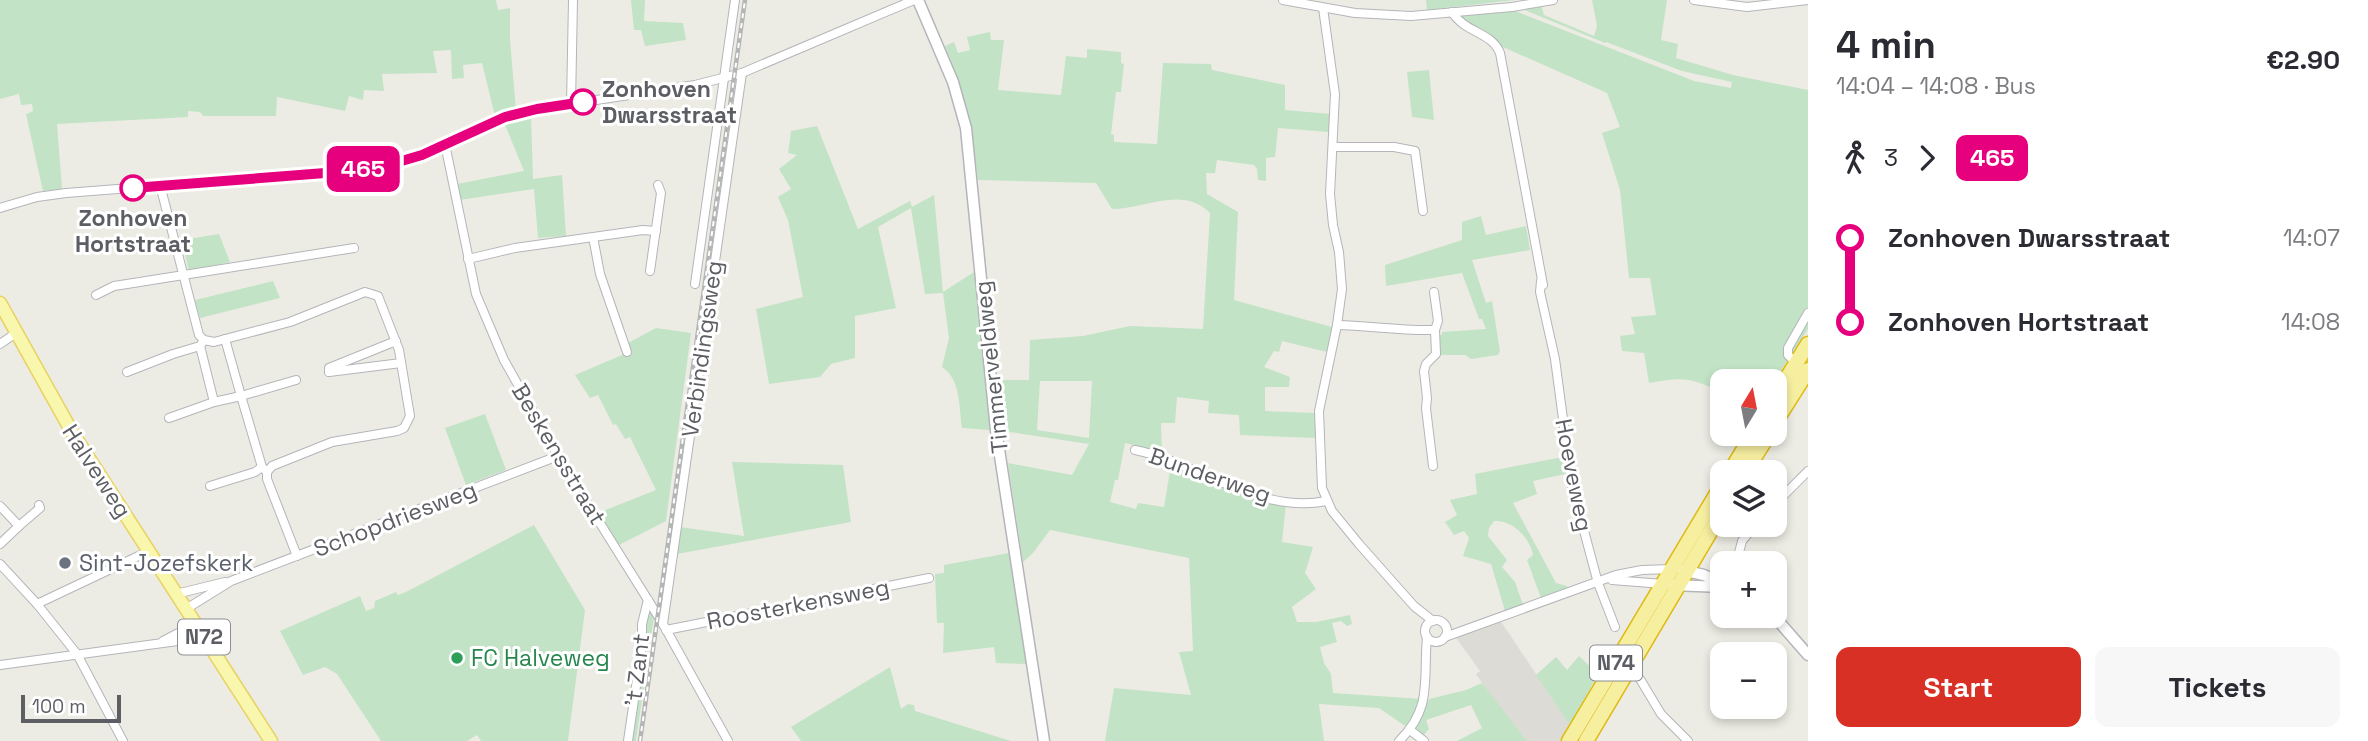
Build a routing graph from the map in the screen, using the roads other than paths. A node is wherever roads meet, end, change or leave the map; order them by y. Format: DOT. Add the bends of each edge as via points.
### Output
graph roads {
  1 [pos="573,0"];
  2 [pos="735,0"];
  3 [pos="916,0"];
  4 [pos="1283,0"];
  5 [pos="1553,0"];
  6 [pos="1694,0"];
  7 [pos="1808,0"];
  8 [pos="1323,8"];
  9 [pos="1452,12"];
  10 [pos="738,75"];
  11 [pos="720,79"];
  12 [pos="571,104"];
  13 [pos="445,144"];
  14 [pos="1333,147"];
  15 [pos="706,182"];
  16 [pos="657,185"];
  17 [pos="160,186"];
  18 [pos="20,202"];
  19 [pos="0,208"];
  20 [pos="1423,211"];
  21 [pos="0,214"];
  22 [pos="656,231"];
  23 [pos="593,237"];
  24 [pos="354,248"];
  25 [pos="468,258"];
  26 [pos="650,271"];
  27 [pos="183,274"];
  28 [pos="695,284"];
  29 [pos="1434,292"];
  30 [pos="96,295"];
  31 [pos="0,303"];
  32 [pos="1808,313"];
  33 [pos="1338,325"];
  34 [pos="1435,330"];
  35 [pos="16,333"];
  36 [pos="225,339"];
  37 [pos="396,341"];
  38 [pos="202,343"];
  39 [pos="0,344"];
  40 [pos="1808,344"];
  41 [pos="626,352"];
  42 [pos="401,363"];
  43 [pos="1802,366"];
  44 [pos="127,372"];
  45 [pos="296,380"];
  46 [pos="1787,383"];
  47 [pos="241,396"];
  48 [pos="1787,397"];
  49 [pos="214,402"];
  50 [pos="169,418"];
  51 [pos="1135,450"];
  52 [pos="558,456"];
  53 [pos="1433,466"];
  54 [pos="264,470"];
  55 [pos="1808,471"];
  56 [pos="210,486"];
  57 [pos="1787,492"];
  58 [pos="1326,501"];
  59 [pos="38,505"];
  60 [pos="1710,505"];
  61 [pos="0,506"];
  62 [pos="19,526"];
  63 [pos="1710,532"];
  64 [pos="0,544"];
  65 [pos="149,551"];
  66 [pos="297,556"];
  67 [pos="0,564"];
  68 [pos="1672,569"];
  69 [pos="1687,571"];
  70 [pos="929,578"];
  71 [pos="1710,579"];
  72 [pos="232,581"];
  73 [pos="1602,582"];
  74 [pos="1663,584"];
  75 [pos="1678,585"];
  76 [pos="1710,586"];
  77 [pos="176,594"];
  78 [pos="648,600"];
  79 [pos="37,604"];
  80 [pos="1414,606"];
  81 [pos="186,609"];
  82 [pos="194,621"];
  83 [pos="1433,621"];
  84 [pos="1445,625"];
  85 [pos="1472,626"];
  86 [pos="665,627"];
  87 [pos="1615,627"];
  88 [pos="1784,628"];
  89 [pos="1426,634"];
  90 [pos="202,635"];
  91 [pos="1446,637"];
  92 [pos="160,642"];
  93 [pos="1437,642"];
  94 [pos="77,654"];
  95 [pos="1808,655"];
  96 [pos="0,665"];
  97 [pos="1426,666"];
  98 [pos="1640,679"];
  99 [pos="1410,730"];
  100 [pos="123,741"];
  101 [pos="271,741"];
  102 [pos="628,741"];
  103 [pos="728,741"];
  104 [pos="1044,741"];
  105 [pos="1399,741"];
  106 [pos="1424,741"];
  107 [pos="1569,741"];
  108 [pos="1586,741"];
  109 [pos="1688,741"];
  1 -- 12 [label="street"];
  2 -- 11 [label="street"];
  3 -- 10 [label="street"];
  3 -- 104 [label="street, Timmerveldweg" via="953,82 966,128 996,430"];
  4 -- 8 [label="street"];
  5 -- 9 [label="street"];
  6 -- 7 [label="street" via="1747,7"];
  8 -- 9 [label="street" via="1381,16"];
  8 -- 14 [label="street" via="1335,94"];
  9 -- 73 [label="street, Hoeveweg" via="1458,22 1492,41 1500,53 1548,319 1568,469"];
  10 -- 11 [label="street"];
  10 -- 86 [label="street, Verbindingsweg"];
  11 -- 12 [label="street"];
  11 -- 15 [label="street"];
  11 -- 28 [label="street"];
  12 -- 13 [label="street" via="505,117"];
  13 -- 17 [label="street" via="422,155 369,168"];
  13 -- 25 [label="street, Beskensstraat"];
  14 -- 20 [label="street" via="1415,151"];
  14 -- 33 [label="street" via="1331,209 1341,272"];
  16 -- 22 [label="street" via="661,193"];
  17 -- 18 [label="street" via="66,193"];
  17 -- 27 [label="street"];
  18 -- 19 [label="street"];
  18 -- 21 [label="street"];
  22 -- 23 [label="street"];
  22 -- 26 [label="street"];
  23 -- 25 [label="street"];
  23 -- 41 [label="street"];
  24 -- 27 [label="street"];
  25 -- 52 [label="street, Beskensstraat" via="476,294 504,360"];
  27 -- 30 [label="street" via="114,286"];
  27 -- 38 [label="street"];
  29 -- 34 [label="street"];
  31 -- 35 [label="main road, Halveweg / N72"];
  32 -- 43 [label="street" via="1788,348 1788,355"];
  33 -- 34 [label="street"];
  33 -- 58 [label="street" via="1319,411 1320,476"];
  34 -- 53 [label="street" via="1436,354 1424,370"];
  35 -- 39 [label="street"];
  35 -- 65 [label="main road, Halveweg / N72" via="52,400"];
  36 -- 37 [label="street" via="290,322 365,292 378,296"];
  36 -- 38 [label="street"];
  36 -- 47 [label="street"];
  37 -- 42 [label="street"];
  37 -- 42 [label="street" via="329,368 329,372"];
  38 -- 44 [label="street"];
  38 -- 49 [label="street"];
  40 -- 43 [label="highway"];
  42 -- 54 [label="street" via="410,416 404,428 332,442"];
  43 -- 46 [label="highway"];
  43 -- 48 [label="highway"];
  45 -- 47 [label="street"];
  47 -- 49 [label="street"];
  47 -- 54 [label="street"];
  49 -- 50 [label="street"];
  51 -- 58 [label="street, Bunderweg" via="1261,496"];
  52 -- 66 [label="street, Schopdriesweg"];
  52 -- 78 [label="street, Beskensstraat"];
  54 -- 56 [label="street"];
  54 -- 66 [label="street"];
  55 -- 57 [label="street"];
  58 -- 80 [label="street"];
  59 -- 62 [label="street"];
  60 -- 68 [label="highway, N74"];
  61 -- 62 [label="street"];
  62 -- 64 [label="street"];
  63 -- 69 [label="highway, N74"];
  65 -- 77 [label="main road, Halveweg / N72"];
  65 -- 79 [label="street"];
  66 -- 72 [label="street, Schopdriesweg"];
  67 -- 79 [label="street"];
  68 -- 69 [label="street"];
  68 -- 73 [label="street" via="1642,570"];
  68 -- 74 [label="highway, N74"];
  69 -- 71 [label="street"];
  69 -- 75 [label="highway, N74"];
  70 -- 86 [label="street, Roosterkensweg"];
  72 -- 77 [label="street, Schopdriesweg"];
  72 -- 81 [label="street, Schopdriesweg"];
  73 -- 74 [label="street"];
  73 -- 85 [label="street"];
  73 -- 87 [label="street, Hoeveweg"];
  74 -- 75 [label="street"];
  74 -- 107 [label="highway, N74"];
  75 -- 76 [label="street"];
  75 -- 108 [label="highway, N74"];
  77 -- 81 [label="main road, Halveweg / N72"];
  78 -- 86 [label="street, Beskensstraat"];
  78 -- 102 [label="street, 't Zant"];
  79 -- 94 [label="street"];
  80 -- 83 [label="street"];
  80 -- 89 [label="street"];
  81 -- 82 [label="main road, Halveweg / N72"];
  82 -- 90 [label="main road, Halveweg / N72"];
  82 -- 92 [label="street"];
  83 -- 84 [label="street"];
  83 -- 89 [label="street"];
  84 -- 85 [label="street"];
  84 -- 91 [label="street"];
  85 -- 91 [label="street"];
  86 -- 103 [label="street, Beskensstraat"];
  88 -- 95 [label="street"];
  89 -- 93 [label="street"];
  89 -- 97 [label="street"];
  90 -- 92 [label="street"];
  90 -- 101 [label="main road, Halveweg / N72"];
  91 -- 93 [label="street"];
  92 -- 94 [label="street"];
  93 -- 97 [label="street"];
  94 -- 96 [label="street"];
  94 -- 100 [label="street"];
  97 -- 99 [label="street" via="1424,703"];
  98 -- 109 [label="street" via="1661,714"];
  99 -- 105 [label="street"];
  99 -- 106 [label="street"];
}
